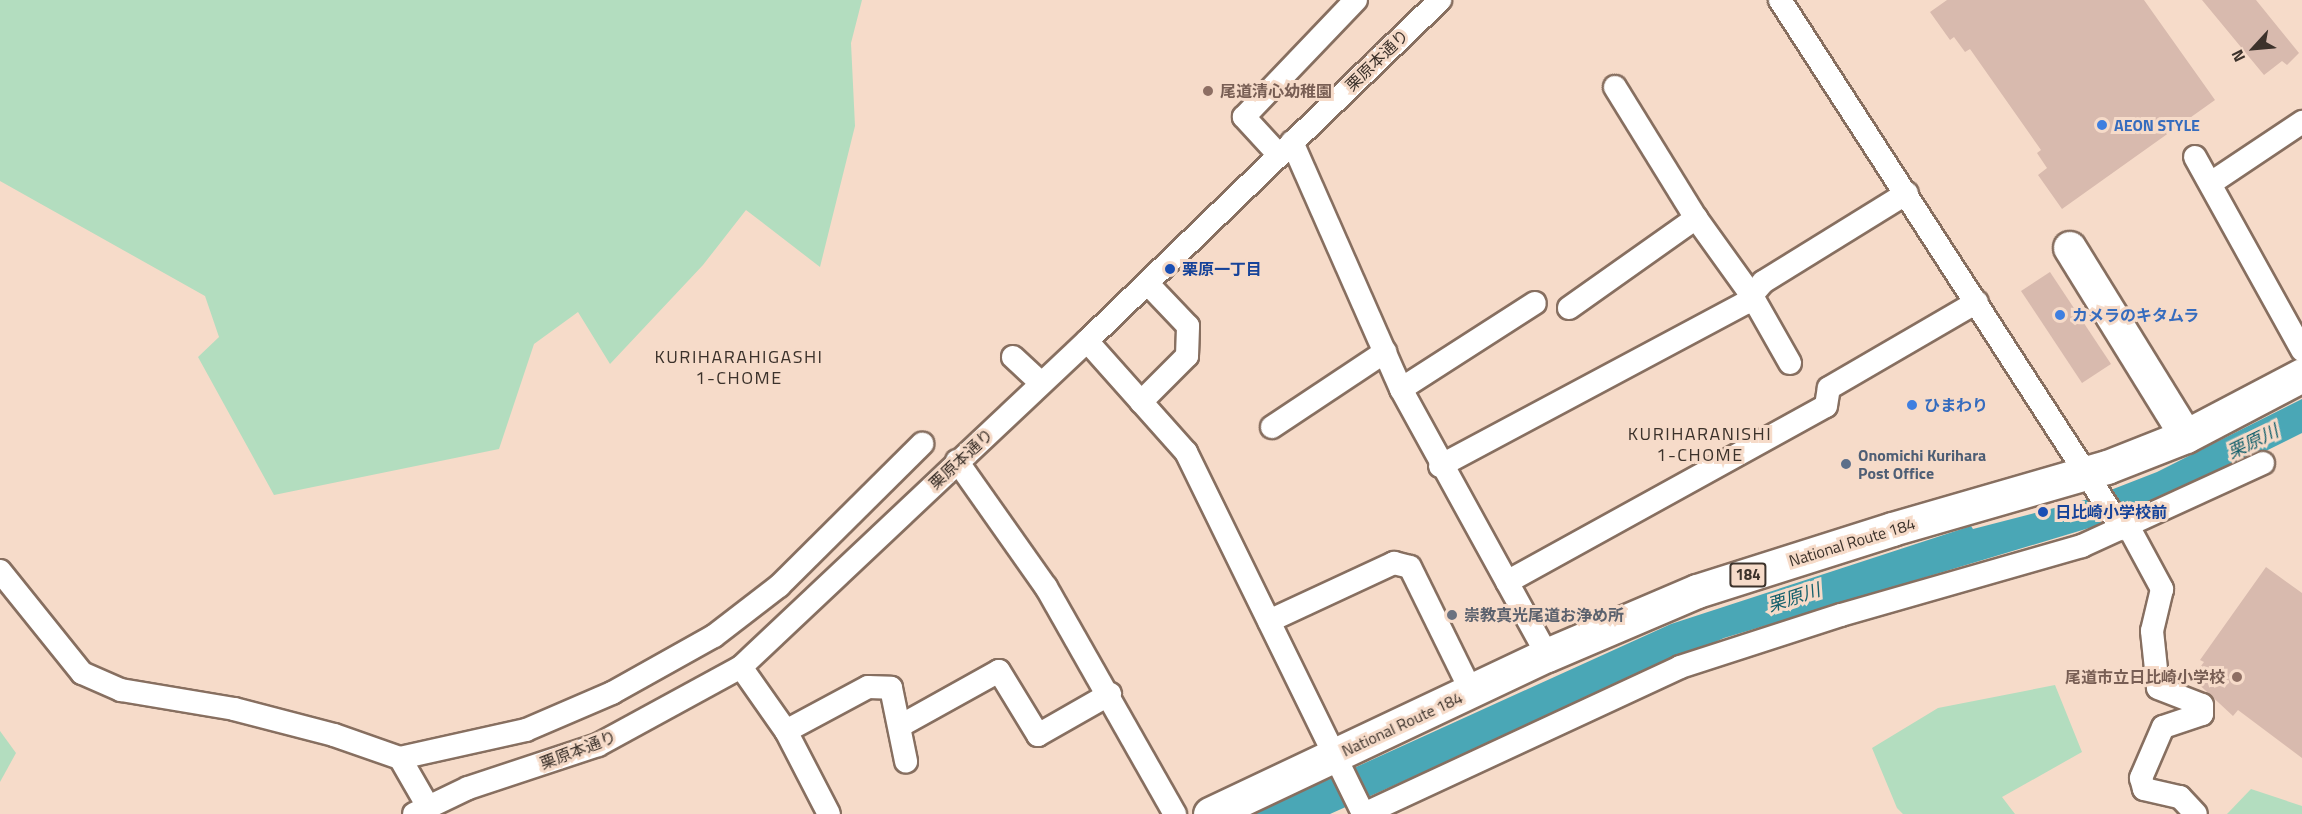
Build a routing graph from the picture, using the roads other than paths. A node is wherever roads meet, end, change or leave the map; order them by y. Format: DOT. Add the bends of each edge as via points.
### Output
graph roads {
  1 [pos="1356,0"];
  2 [pos="1780,0"];
  3 [pos="1431,2"];
  4 [pos="1615,87"];
  5 [pos="2302,122"];
  6 [pos="1286,149"];
  7 [pos="1906,194"];
  8 [pos="1696,218"];
  9 [pos="2070,248"];
  10 [pos="1147,283"];
  11 [pos="1752,296"];
  12 [pos="1977,302"];
  13 [pos="1535,303"];
  14 [pos="1569,308"];
  15 [pos="1087,341"];
  16 [pos="2302,350"];
  17 [pos="1385,352"];
  18 [pos="1013,357"];
  19 [pos="1790,363"];
  20 [pos="2302,375"];
  21 [pos="1041,383"];
  22 [pos="1401,389"];
  23 [pos="1141,402"];
  24 [pos="1272,427"];
  25 [pos="2186,436"];
  26 [pos="922,444"];
  27 [pos="957,461"];
  28 [pos="2263,463"];
  29 [pos="1440,466"];
  30 [pos="2092,481"];
  31 [pos="2122,525"];
  32 [pos="0,571"];
  33 [pos="1507,582"];
  34 [pos="1269,621"];
  35 [pos="1546,656"];
  36 [pos="741,667"];
  37 [pos="1471,691"];
  38 [pos="1110,694"];
  39 [pos="900,726"];
  40 [pos="786,731"];
  41 [pos="400,758"];
  42 [pos="906,760"];
  43 [pos="1338,764"];
  44 [pos="421,809"];
  45 [pos="1362,810"];
  46 [pos="829,814"];
  47 [pos="1175,814"];
  48 [pos="1210,814"];
  49 [pos="2196,814"];
  1 -- 6 [label="street" via="1244,117"];
  2 -- 7 [label="street"];
  3 -- 6 [label="street, 栗原本通り"];
  4 -- 8 [label="street"];
  5 -- 16 [label="street" via="2202,168"];
  6 -- 10 [label="street, 栗原本通り"];
  6 -- 17 [label="street"];
  7 -- 11 [label="street" via="1763,282"];
  7 -- 12 [label="street"];
  8 -- 11 [label="street"];
  8 -- 14 [label="street"];
  9 -- 25 [label="street"];
  10 -- 15 [label="street, 栗原本通り"];
  10 -- 23 [label="street" via="1188,326 1187,356"];
  11 -- 19 [label="street"];
  11 -- 29 [label="street" via="1737,308"];
  12 -- 30 [label="street"];
  12 -- 33 [label="street" via="1829,388 1826,406"];
  13 -- 22 [label="street"];
  15 -- 21 [label="street, 栗原本通り"];
  15 -- 23 [label="street"];
  17 -- 22 [label="street"];
  17 -- 24 [label="street"];
  18 -- 21 [label="street"];
  20 -- 25 [label="highway, National Route 184 / 184"];
  21 -- 27 [label="street, 栗原本通り"];
  22 -- 29 [label="street"];
  23 -- 34 [label="street" via="1186,452"];
  25 -- 30 [label="highway, National Route 184 / 184"];
  26 -- 41 [label="street" via="779,586 714,636 612,693 526,730"];
  27 -- 36 [label="street, 栗原本通り" via="789,626"];
  27 -- 38 [label="street" via="1046,587"];
  28 -- 31 [label="street"];
  29 -- 33 [label="street"];
  30 -- 31 [label="street"];
  30 -- 35 [label="highway, National Route 184 / 184" via="1892,529 1697,591"];
  31 -- 45 [label="street" via="2082,546 1706,658 1645,681"];
  31 -- 49 [label="street" via="2162,589 2152,631 2158,688 2202,705 2202,714 2163,727 2141,778 2144,789 2180,796"];
  32 -- 41 [label="street" via="82,673 121,690 234,709 334,735"];
  33 -- 35 [label="street"];
  34 -- 37 [label="street" via="1394,563 1410,567"];
  34 -- 43 [label="street"];
  35 -- 37 [label="highway, National Route 184 / 184"];
  36 -- 40 [label="street"];
  36 -- 44 [label="street, 栗原本通り" via="598,745"];
  37 -- 43 [label="highway, National Route 184 / 184"];
  38 -- 39 [label="street" via="1038,735 999,671"];
  38 -- 47 [label="street"];
  39 -- 40 [label="street" via="891,688 868,687"];
  39 -- 42 [label="street"];
  40 -- 46 [label="street"];
  41 -- 44 [label="street"];
  43 -- 45 [label="street"];
  43 -- 48 [label="highway, National Route 184 / 184"];
}
